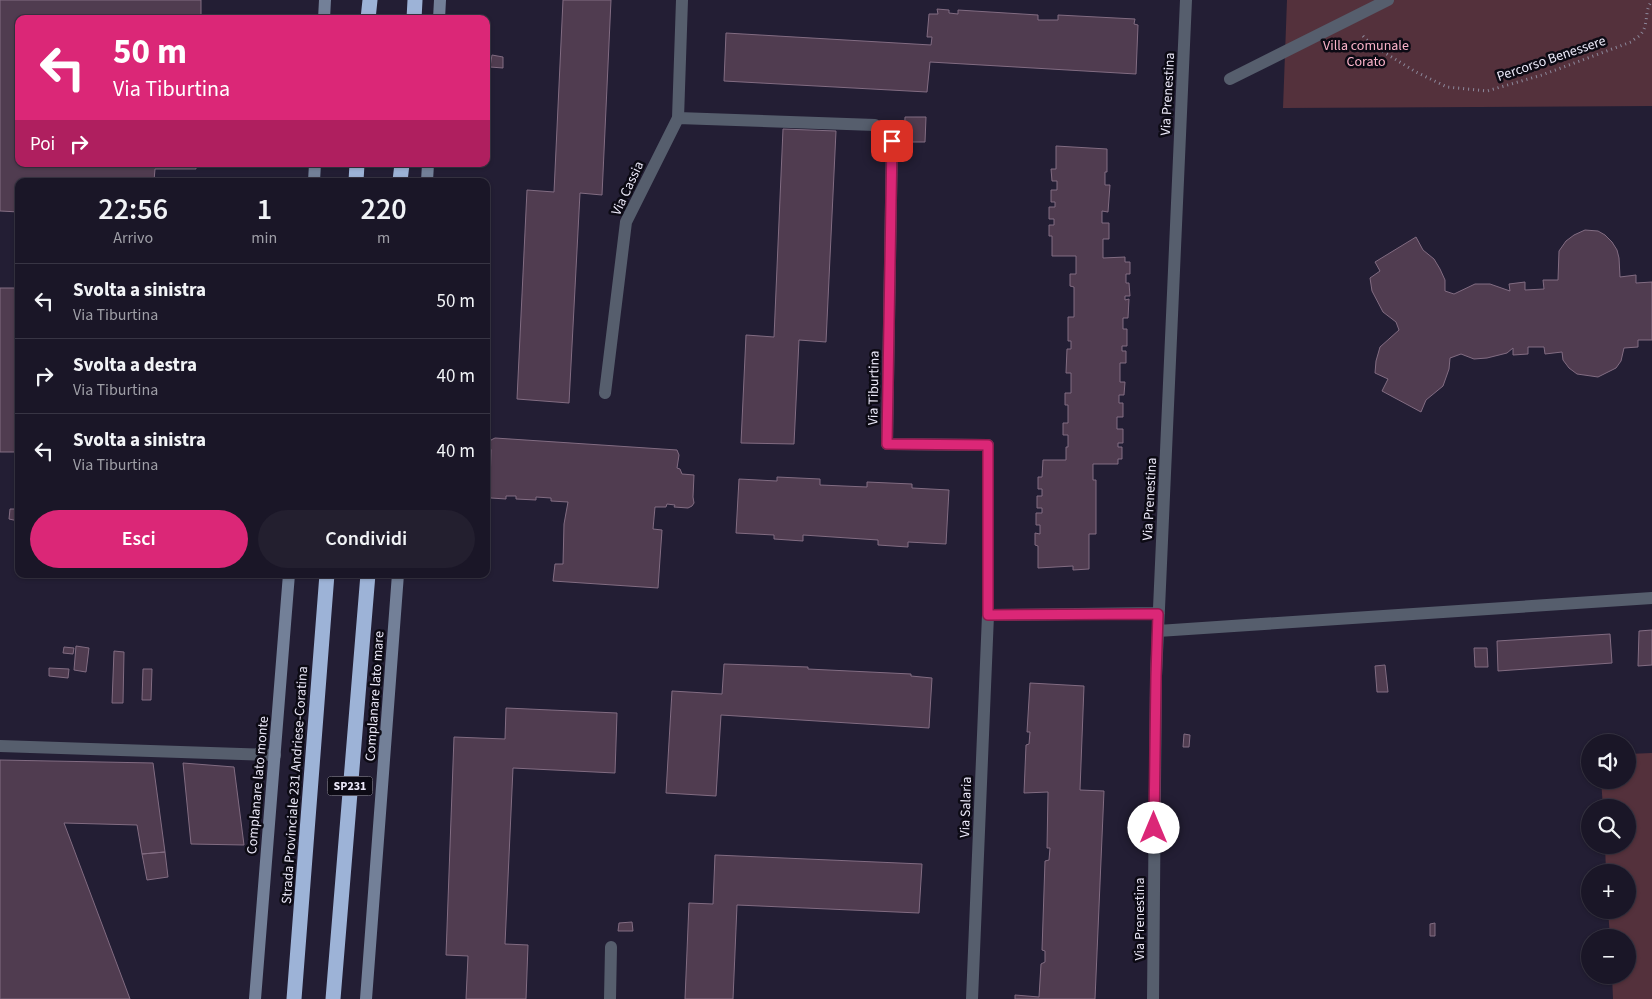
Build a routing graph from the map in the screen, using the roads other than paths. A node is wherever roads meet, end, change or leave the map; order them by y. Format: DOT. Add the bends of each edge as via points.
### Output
graph roads {
  1 [pos="325,0"];
  2 [pos="370,0"];
  3 [pos="415,0"];
  4 [pos="440,0"];
  5 [pos="682,0"];
  6 [pos="1186,0"];
  7 [pos="1388,0"];
  8 [pos="324,15"];
  9 [pos="368,15"];
  10 [pos="414,15"];
  11 [pos="439,15"];
  12 [pos="1230,80"];
  13 [pos="678,118"];
  14 [pos="605,393"];
  15 [pos="289,578"];
  16 [pos="326,578"];
  17 [pos="368,578"];
  18 [pos="398,578"];
  19 [pos="1652,598"];
  20 [pos="1158,614"];
  21 [pos="988,615"];
  22 [pos="1158,631"];
  23 [pos="0,746"];
  24 [pos="275,755"];
  25 [pos="611,947"];
  26 [pos="255,999"];
  27 [pos="294,999"];
  28 [pos="332,999"];
  29 [pos="366,999"];
  30 [pos="610,999"];
  31 [pos="972,999"];
  32 [pos="1154,999"];
  1 -- 8 [label="street"];
  2 -- 9 [label="highway"];
  3 -- 10 [label="highway"];
  4 -- 11 [label="street"];
  5 -- 13 [label="street, Via Cassia"];
  6 -- 20 [label="street, Via Prenestina"];
  7 -- 12 [label="street"];
  13 -- 14 [label="street, Via Cassia" via="626,222"];
  13 -- 21 [label="street, Via Tiburtina" via="875,125 892,141 887,444 988,445"];
  15 -- 24 [label="street, Complanare lato monte"];
  16 -- 27 [label="highway, Strada Provinciale 231 Andriese-Coratina / SP231"];
  17 -- 28 [label="highway, SP231"];
  18 -- 29 [label="street, Complanare lato mare"];
  19 -- 22 [label="street"];
  20 -- 21 [label="street"];
  20 -- 22 [label="street, Via Prenestina"];
  21 -- 31 [label="street, Via Salaria"];
  22 -- 32 [label="street, Via Prenestina"];
  23 -- 24 [label="street"];
  24 -- 26 [label="street, Complanare lato monte"];
  25 -- 30 [label="street"];
}
